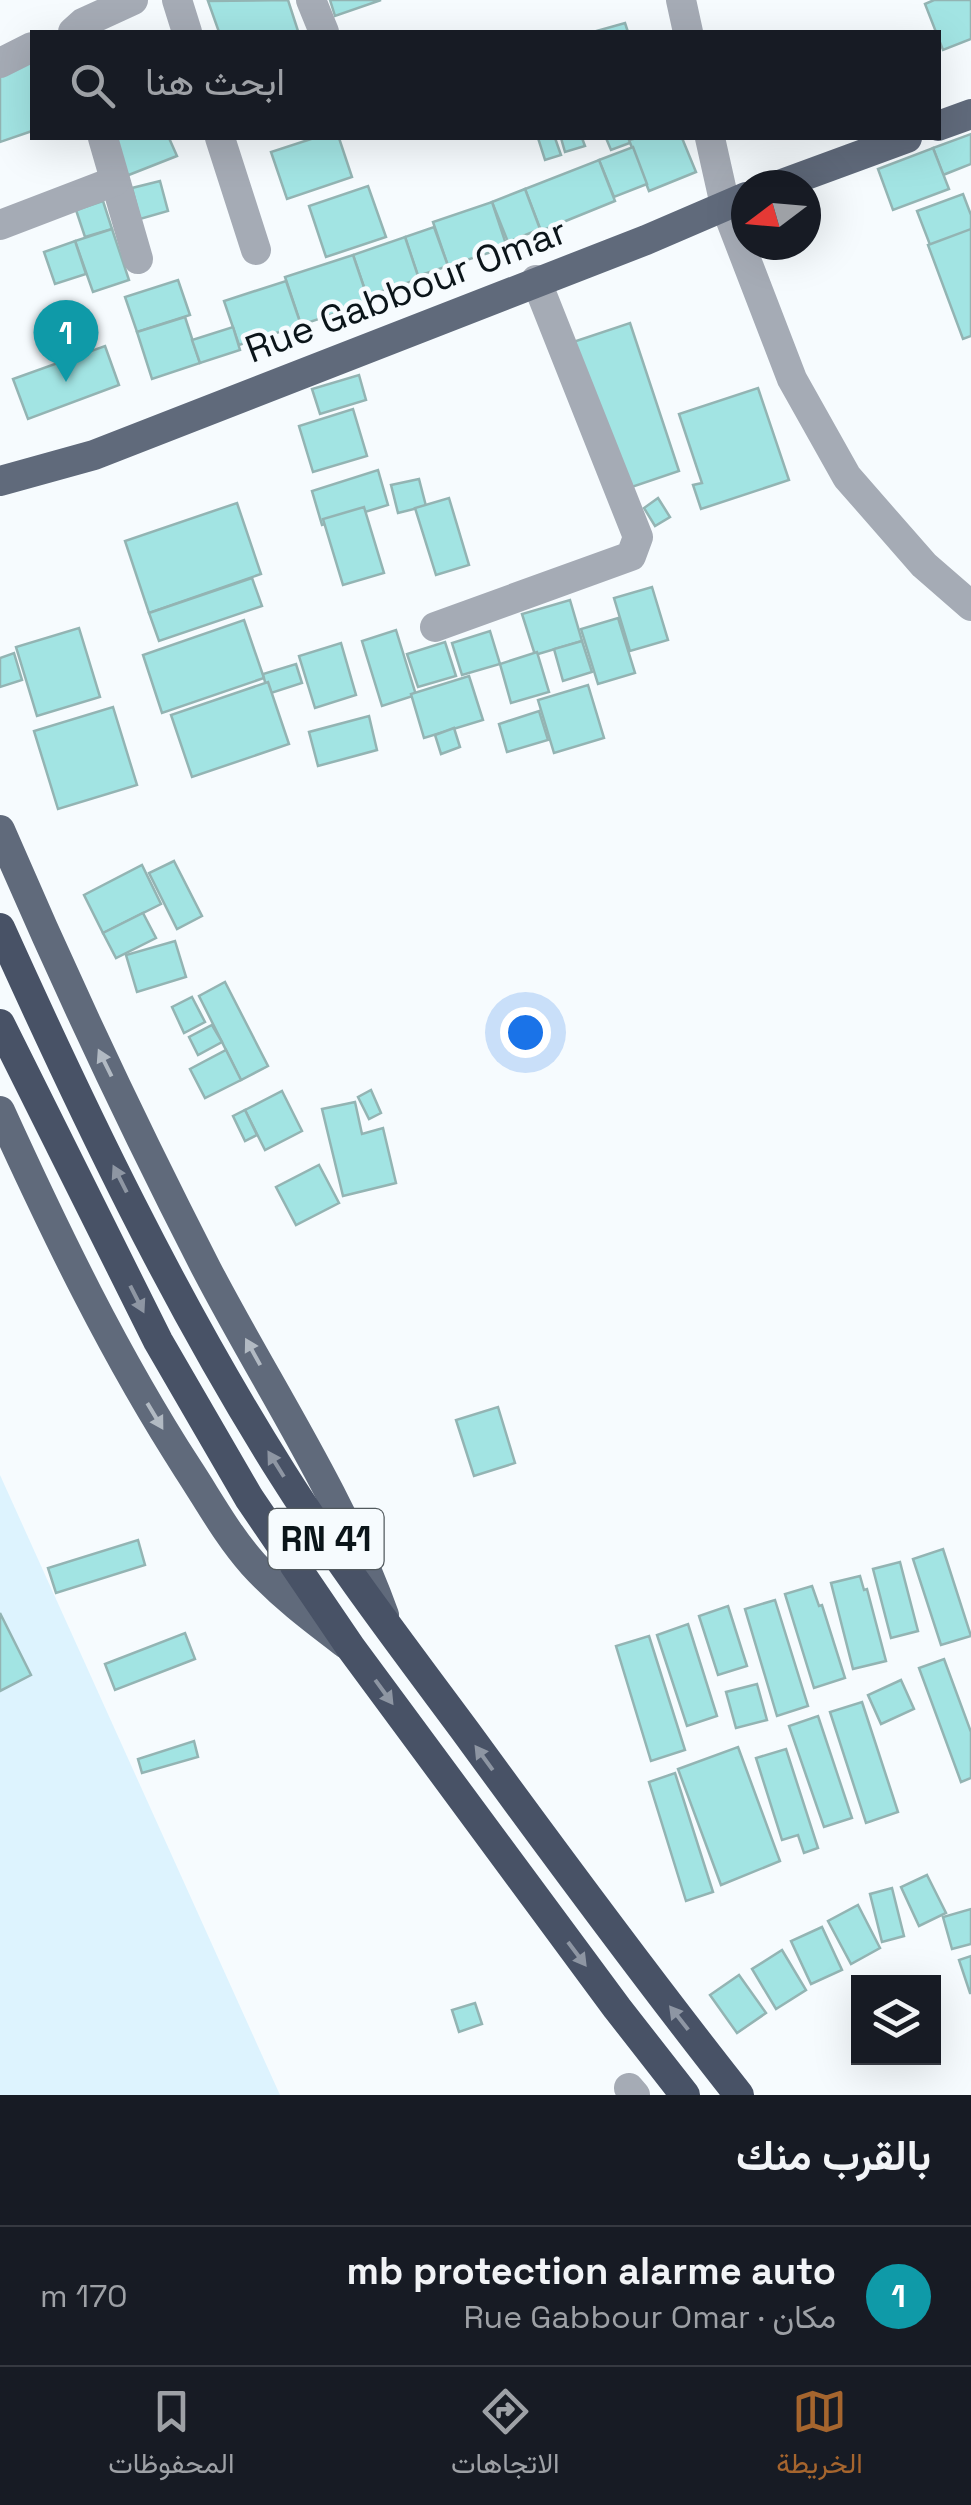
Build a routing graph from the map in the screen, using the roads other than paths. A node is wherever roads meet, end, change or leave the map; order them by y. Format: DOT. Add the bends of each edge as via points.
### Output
graph roads {
  1 [pos="132,0"];
  2 [pos="176,0"];
  3 [pos="311,0"];
  4 [pos="681,0"];
  5 [pos="73,29"];
  6 [pos="186,30"];
  7 [pos="323,30"];
  8 [pos="688,30"];
  9 [pos="30,48"];
  10 [pos="0,63"];
  11 [pos="971,114"];
  12 [pos="941,125"];
  13 [pos="104,140"];
  14 [pos="221,140"];
  15 [pos="711,140"];
  16 [pos="901,140"];
  17 [pos="819,170"];
  18 [pos="115,181"];
  19 [pos="731,189"];
  20 [pos="731,203"];
  21 [pos="0,226"];
  22 [pos="256,250"];
  23 [pos="138,259"];
  24 [pos="755,260"];
  25 [pos="536,280"];
  26 [pos="94,455"];
  27 [pos="0,480"];
  28 [pos="0,502"];
  29 [pos="971,606"];
  30 [pos="435,627"];
  31 [pos="0,830"];
  32 [pos="0,928"];
  33 [pos="0,1024"];
  34 [pos="0,1111"];
  35 [pos="388,1628"];
  36 [pos="352,1648"];
  37 [pos="685,2095"];
  38 [pos="739,2095"];
  1 -- 5 [label="street"];
  2 -- 6 [label="street"];
  3 -- 7 [label="street"];
  4 -- 8 [label="street"];
  9 -- 10 [label="street"];
  11 -- 12 [label="main road"];
  13 -- 18 [label="street"];
  14 -- 22 [label="street"];
  15 -- 19 [label="street"];
  16 -- 17 [label="main road"];
  18 -- 21 [label="street"];
  18 -- 23 [label="street"];
  20 -- 25 [label="main road, Rue Gabbour Omar"];
  24 -- 29 [label="street" via="792,379 847,477 924,565"];
  25 -- 26 [label="main road, Rue Gabbour Omar"];
  25 -- 30 [label="street" via="638,536 631,556"];
  26 -- 27 [label="main road, Rue Gabbour Omar"];
  26 -- 28 [label="main road, Rue Gabbour Omar"];
  35 -- 31 [label="main road, one-way" via="351,1533 208,1273"];
  35 -- 32 [label="highway, RN 41, one-way" via="283,1475 188,1315"];
  33 -- 36 [label="highway, RN 41, one-way" via="202,1420"];
  34 -- 36 [label="main road, one-way" via="106,1328 210,1504 274,1586"];
  38 -- 35 [label="highway, RN 41, one-way"];
  36 -- 37 [label="highway, RN 41, one-way"];
}
